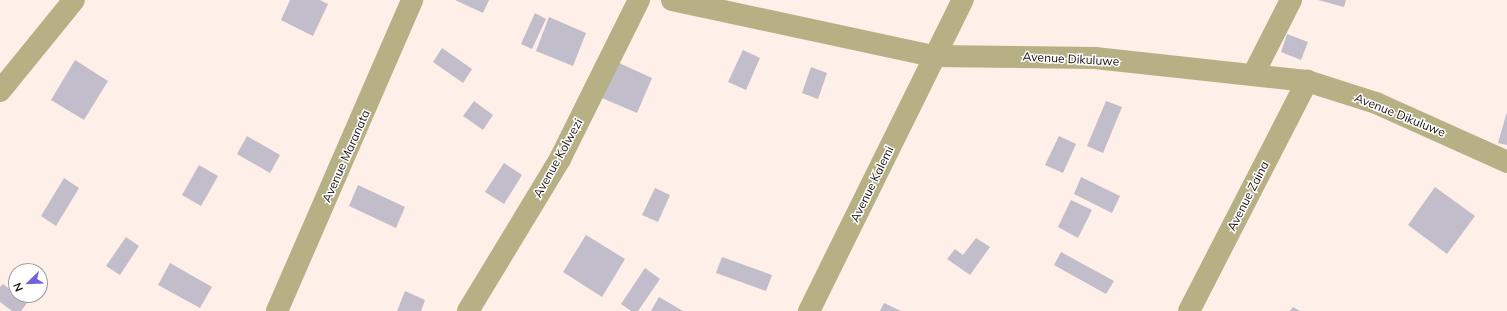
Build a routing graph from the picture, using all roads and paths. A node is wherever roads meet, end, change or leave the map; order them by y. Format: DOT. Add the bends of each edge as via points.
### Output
graph roads {
  1 [pos="74,0"];
  2 [pos="412,0"];
  3 [pos="639,0"];
  4 [pos="672,0"];
  5 [pos="963,0"];
  6 [pos="1291,0"];
  7 [pos="700,2"];
  8 [pos="934,56"];
  9 [pos="1253,75"];
  10 [pos="1307,81"];
  11 [pos="0,91"];
  12 [pos="1507,162"];
  13 [pos="277,311"];
  14 [pos="468,311"];
  15 [pos="809,311"];
  16 [pos="1189,311"];
  1 -- 11 [label="street"];
  2 -- 13 [label="street, Avenue Maranata"];
  3 -- 14 [label="street, Avenue Kolwezi" via="560,160"];
  4 -- 7 [label="street, Avenue Dikuluwe"];
  5 -- 8 [label="street, Avenue Kalemi"];
  6 -- 9 [label="street"];
  7 -- 8 [label="street, Avenue Dikuluwe"];
  8 -- 9 [label="street, Avenue Dikuluwe" via="1095,58"];
  8 -- 15 [label="street, Avenue Kalemi"];
  9 -- 10 [label="street, Avenue Dikuluwe"];
  10 -- 12 [label="street, Avenue Dikuluwe" via="1376,103"];
  10 -- 16 [label="street, Avenue Zaina"];
}
